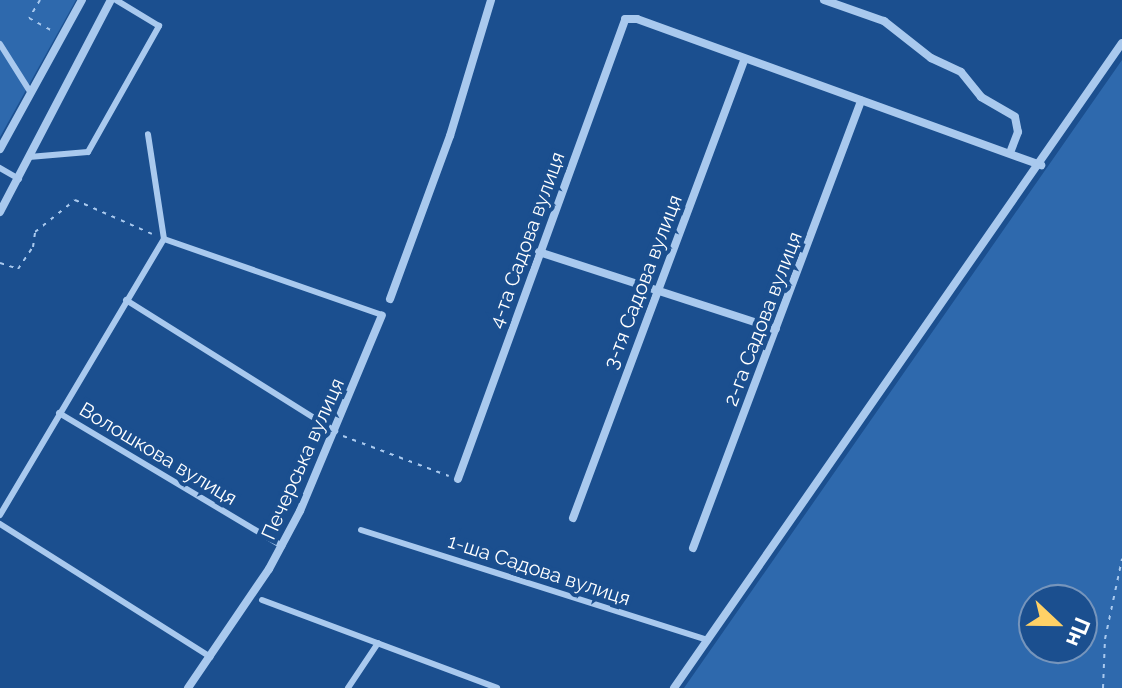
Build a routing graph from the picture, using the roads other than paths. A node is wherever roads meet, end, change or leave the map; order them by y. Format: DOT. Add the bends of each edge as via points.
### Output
graph roads {
  1 [pos="82,0"];
  2 [pos="114,0"];
  3 [pos="491,0"];
  4 [pos="824,0"];
  5 [pos="1122,43"];
  6 [pos="0,44"];
  7 [pos="745,59"];
  8 [pos="31,93"];
  9 [pos="861,100"];
  10 [pos="148,134"];
  11 [pos="0,149"];
  12 [pos="1010,153"];
  13 [pos="29,157"];
  14 [pos="1041,165"];
  15 [pos="0,168"];
  16 [pos="19,179"];
  17 [pos="0,212"];
  18 [pos="164,239"];
  19 [pos="539,252"];
  20 [pos="656,290"];
  21 [pos="390,299"];
  22 [pos="126,300"];
  23 [pos="382,315"];
  24 [pos="776,329"];
  25 [pos="59,413"];
  26 [pos="335,431"];
  27 [pos="458,479"];
  28 [pos="0,515"];
  29 [pos="573,518"];
  30 [pos="0,524"];
  31 [pos="361,530"];
  32 [pos="282,546"];
  33 [pos="693,548"];
  34 [pos="262,600"];
  35 [pos="708,640"];
  36 [pos="378,643"];
  37 [pos="210,657"];
  38 [pos="188,688"];
  39 [pos="348,688"];
  40 [pos="495,688"];
  41 [pos="674,688"];
  1 -- 8 [label="street"];
  2 -- 13 [label="street"];
  2 -- 13 [label="lane" via="159,26 152,39 88,152"];
  3 -- 21 [label="street" via="450,136"];
  4 -- 12 [label="street" via="884,21 931,58 961,72 981,97 1015,117 1018,132"];
  5 -- 14 [label="street"];
  6 -- 8 [label="lane"];
  7 -- 9 [label="street"];
  7 -- 19 [label="street, 4-та Садова вулиця" via="632,18 622,23"];
  7 -- 20 [label="street, 3-тя Садова вулиця"];
  8 -- 11 [label="street"];
  9 -- 12 [label="street"];
  9 -- 24 [label="street, 2-га Садова вулиця"];
  10 -- 18 [label="lane"];
  12 -- 14 [label="street"];
  13 -- 16 [label="street"];
  14 -- 35 [label="street"];
  15 -- 16 [label="lane"];
  16 -- 17 [label="street"];
  18 -- 22 [label="lane, Волошкова вулиця"];
  18 -- 23 [label="lane"];
  19 -- 20 [label="street"];
  19 -- 27 [label="street, 4-та Садова вулиця"];
  20 -- 24 [label="street"];
  20 -- 29 [label="street, 3-тя Садова вулиця"];
  22 -- 25 [label="lane, Волошкова вулиця"];
  22 -- 26 [label="lane"];
  23 -- 26 [label="street, Печерська вулиця"];
  24 -- 33 [label="street, 2-га Садова вулиця"];
  25 -- 28 [label="lane, Волошкова вулиця"];
  25 -- 32 [label="lane, Волошкова вулиця"];
  26 -- 32 [label="street, Печерська вулиця"];
  30 -- 37 [label="lane"];
  31 -- 35 [label="lane, 1-ша Садова вулиця"];
  32 -- 37 [label="street, Печерська вулиця"];
  34 -- 36 [label="lane"];
  35 -- 41 [label="street"];
  36 -- 39 [label="lane"];
  36 -- 40 [label="lane"];
  37 -- 38 [label="street, Печерська вулиця"];
}
